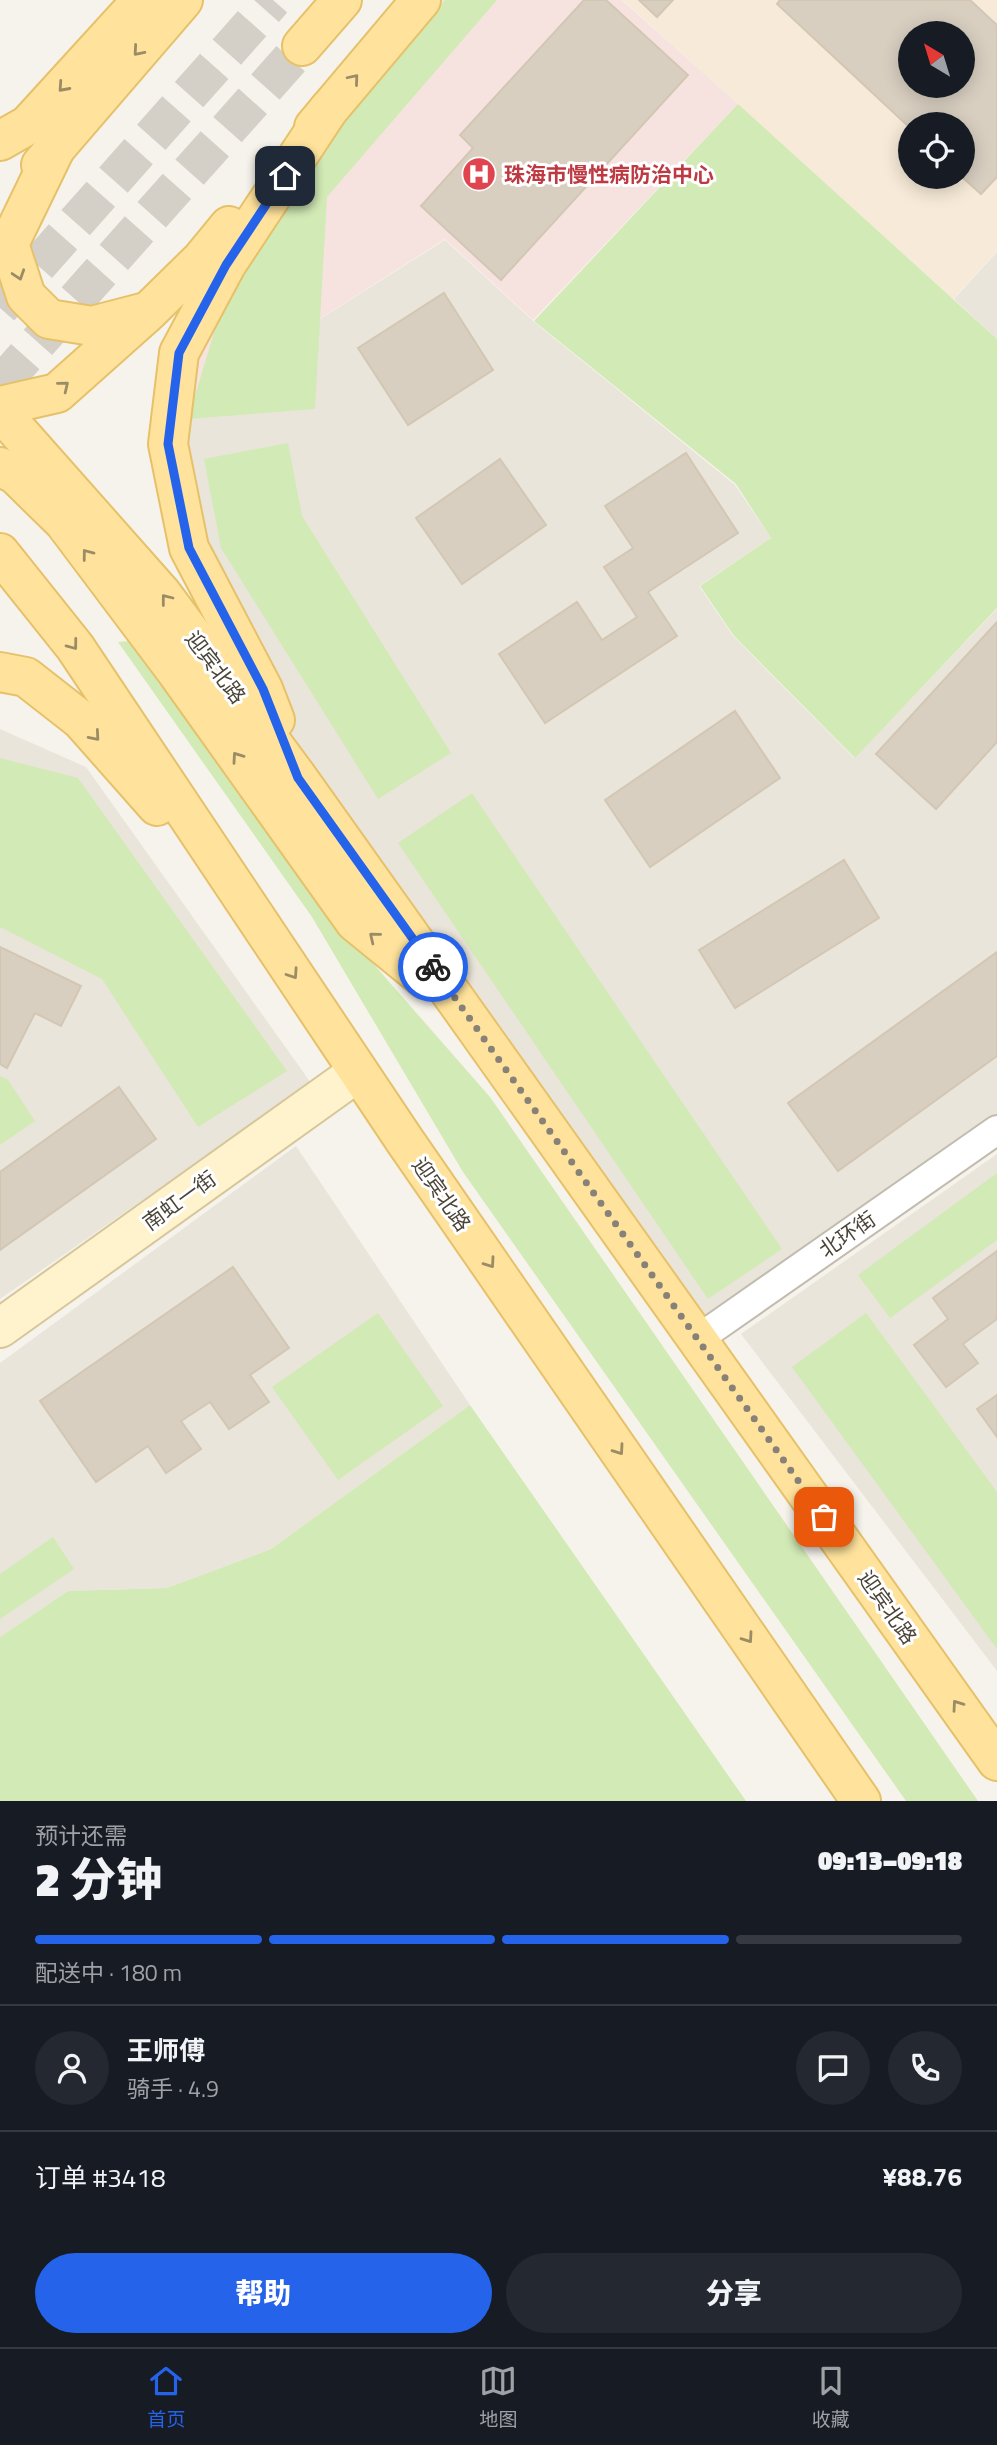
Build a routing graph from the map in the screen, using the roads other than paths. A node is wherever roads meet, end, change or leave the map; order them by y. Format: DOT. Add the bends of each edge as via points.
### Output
graph roads {
  1 [pos="142,0"];
  2 [pos="183,0"];
  3 [pos="342,0"];
  4 [pos="421,0"];
  5 [pos="302,46"];
  6 [pos="329,108"];
  7 [pos="0,141"];
  8 [pos="57,145"];
  9 [pos="0,217"];
  10 [pos="149,310"];
  11 [pos="0,406"];
  12 [pos="0,411"];
  13 [pos="0,467"];
  14 [pos="0,553"];
  15 [pos="0,672"];
  16 [pos="298,778"];
  17 [pos="255,917"];
  18 [pos="465,1012"];
  19 [pos="358,1072"];
  20 [pos="997,1130"];
  21 [pos="0,1328"];
  22 [pos="698,1339"];
  23 [pos="997,1761"];
  24 [pos="861,1801"];
  1 -- 7 [label="main road, one-way" via="29,125"];
  2 -- 8 [label="main road, one-way"];
  3 -- 5 [label="main road"];
  6 -- 4 [label="main road, one-way"];
  6 -- 10 [label="main road" via="201,260"];
  6 -- 16 [label="main road" via="226,265 179,353 168,444 189,548 263,689"];
  8 -- 9 [label="main road"];
  8 -- 10 [label="main road, one-way" via="9,244 26,296 49,319 92,326"];
  11 -- 10 [label="main road, one-way" via="57,393"];
  16 -- 12 [label="main road, 迎宾北路, one-way" via="162,594"];
  18 -- 13 [label="main road, one-way" via="355,922 64,522 15,474"];
  14 -- 17 [label="main road, 迎宾北路, one-way" via="75,647"];
  15 -- 17 [label="main road, one-way" via="26,677 81,720"];
  16 -- 18 [label="main road, 迎宾北路"];
  17 -- 19 [label="main road, 迎宾北路, one-way"];
  18 -- 22 [label="main road, 迎宾北路"];
  19 -- 21 [label="main road, 南虹一街"];
  19 -- 24 [label="main road, 迎宾北路, one-way"];
  20 -- 22 [label="street, 北环街"];
  23 -- 22 [label="main road, 迎宾北路, one-way"];
}
